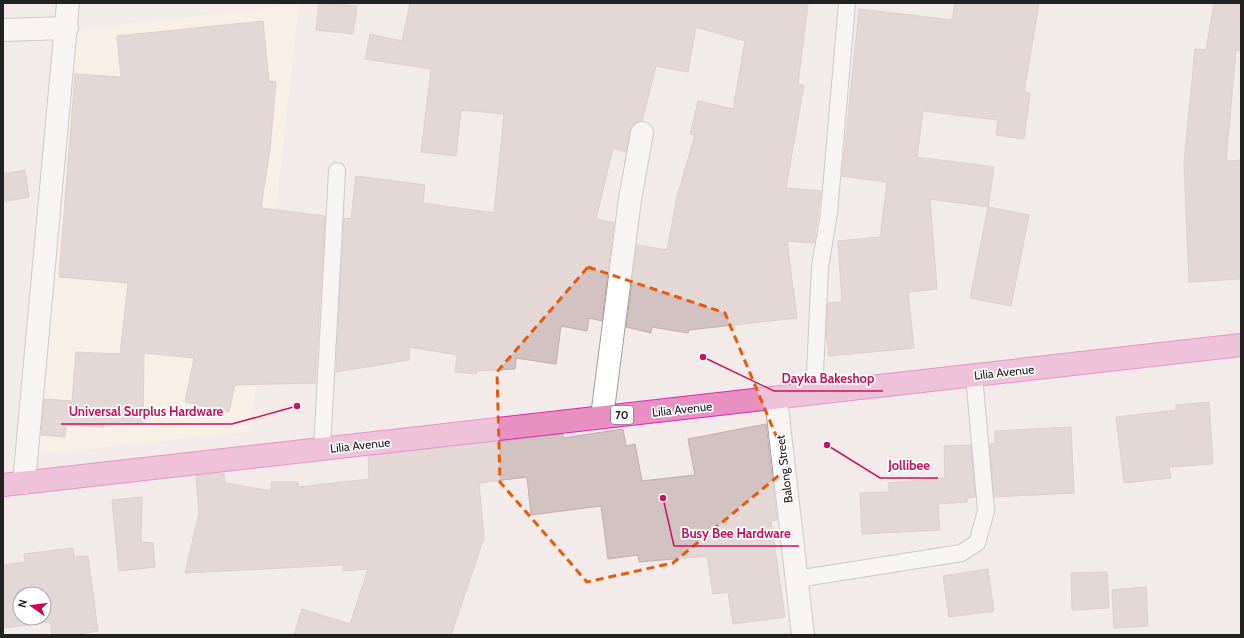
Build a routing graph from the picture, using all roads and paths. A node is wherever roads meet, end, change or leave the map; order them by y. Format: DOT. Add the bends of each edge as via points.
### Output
graph roads {
  1 [pos="68,3"];
  2 [pos="846,3"];
  3 [pos="67,28"];
  4 [pos="3,30"];
  5 [pos="642,133"];
  6 [pos="337,171"];
  7 [pos="1241,345"];
  8 [pos="974,375"];
  9 [pos="814,394"];
  10 [pos="776,398"];
  11 [pos="602,417"];
  12 [pos="322,449"];
  13 [pos="13,484"];
  14 [pos="797,579"];
  15 [pos="803,635"];
  1 -- 3 [label="street"];
  2 -- 9 [label="lane" via="829,213 820,267"];
  3 -- 4 [label="street"];
  3 -- 13 [label="street"];
  5 -- 11 [label="street" via="630,199"];
  6 -- 12 [label="lane"];
  7 -- 8 [label="highway, Lilia Avenue / 70"];
  8 -- 9 [label="highway, Lilia Avenue / 70"];
  8 -- 14 [label="lane" via="986,511 977,543 961,553"];
  9 -- 10 [label="highway, Lilia Avenue / 70"];
  10 -- 11 [label="highway, Lilia Avenue / 70"];
  10 -- 14 [label="street, Balong Street"];
  11 -- 12 [label="highway, Lilia Avenue / 70"];
  12 -- 13 [label="highway, Lilia Avenue / 70"];
  14 -- 15 [label="street, Balong Street"];
}
